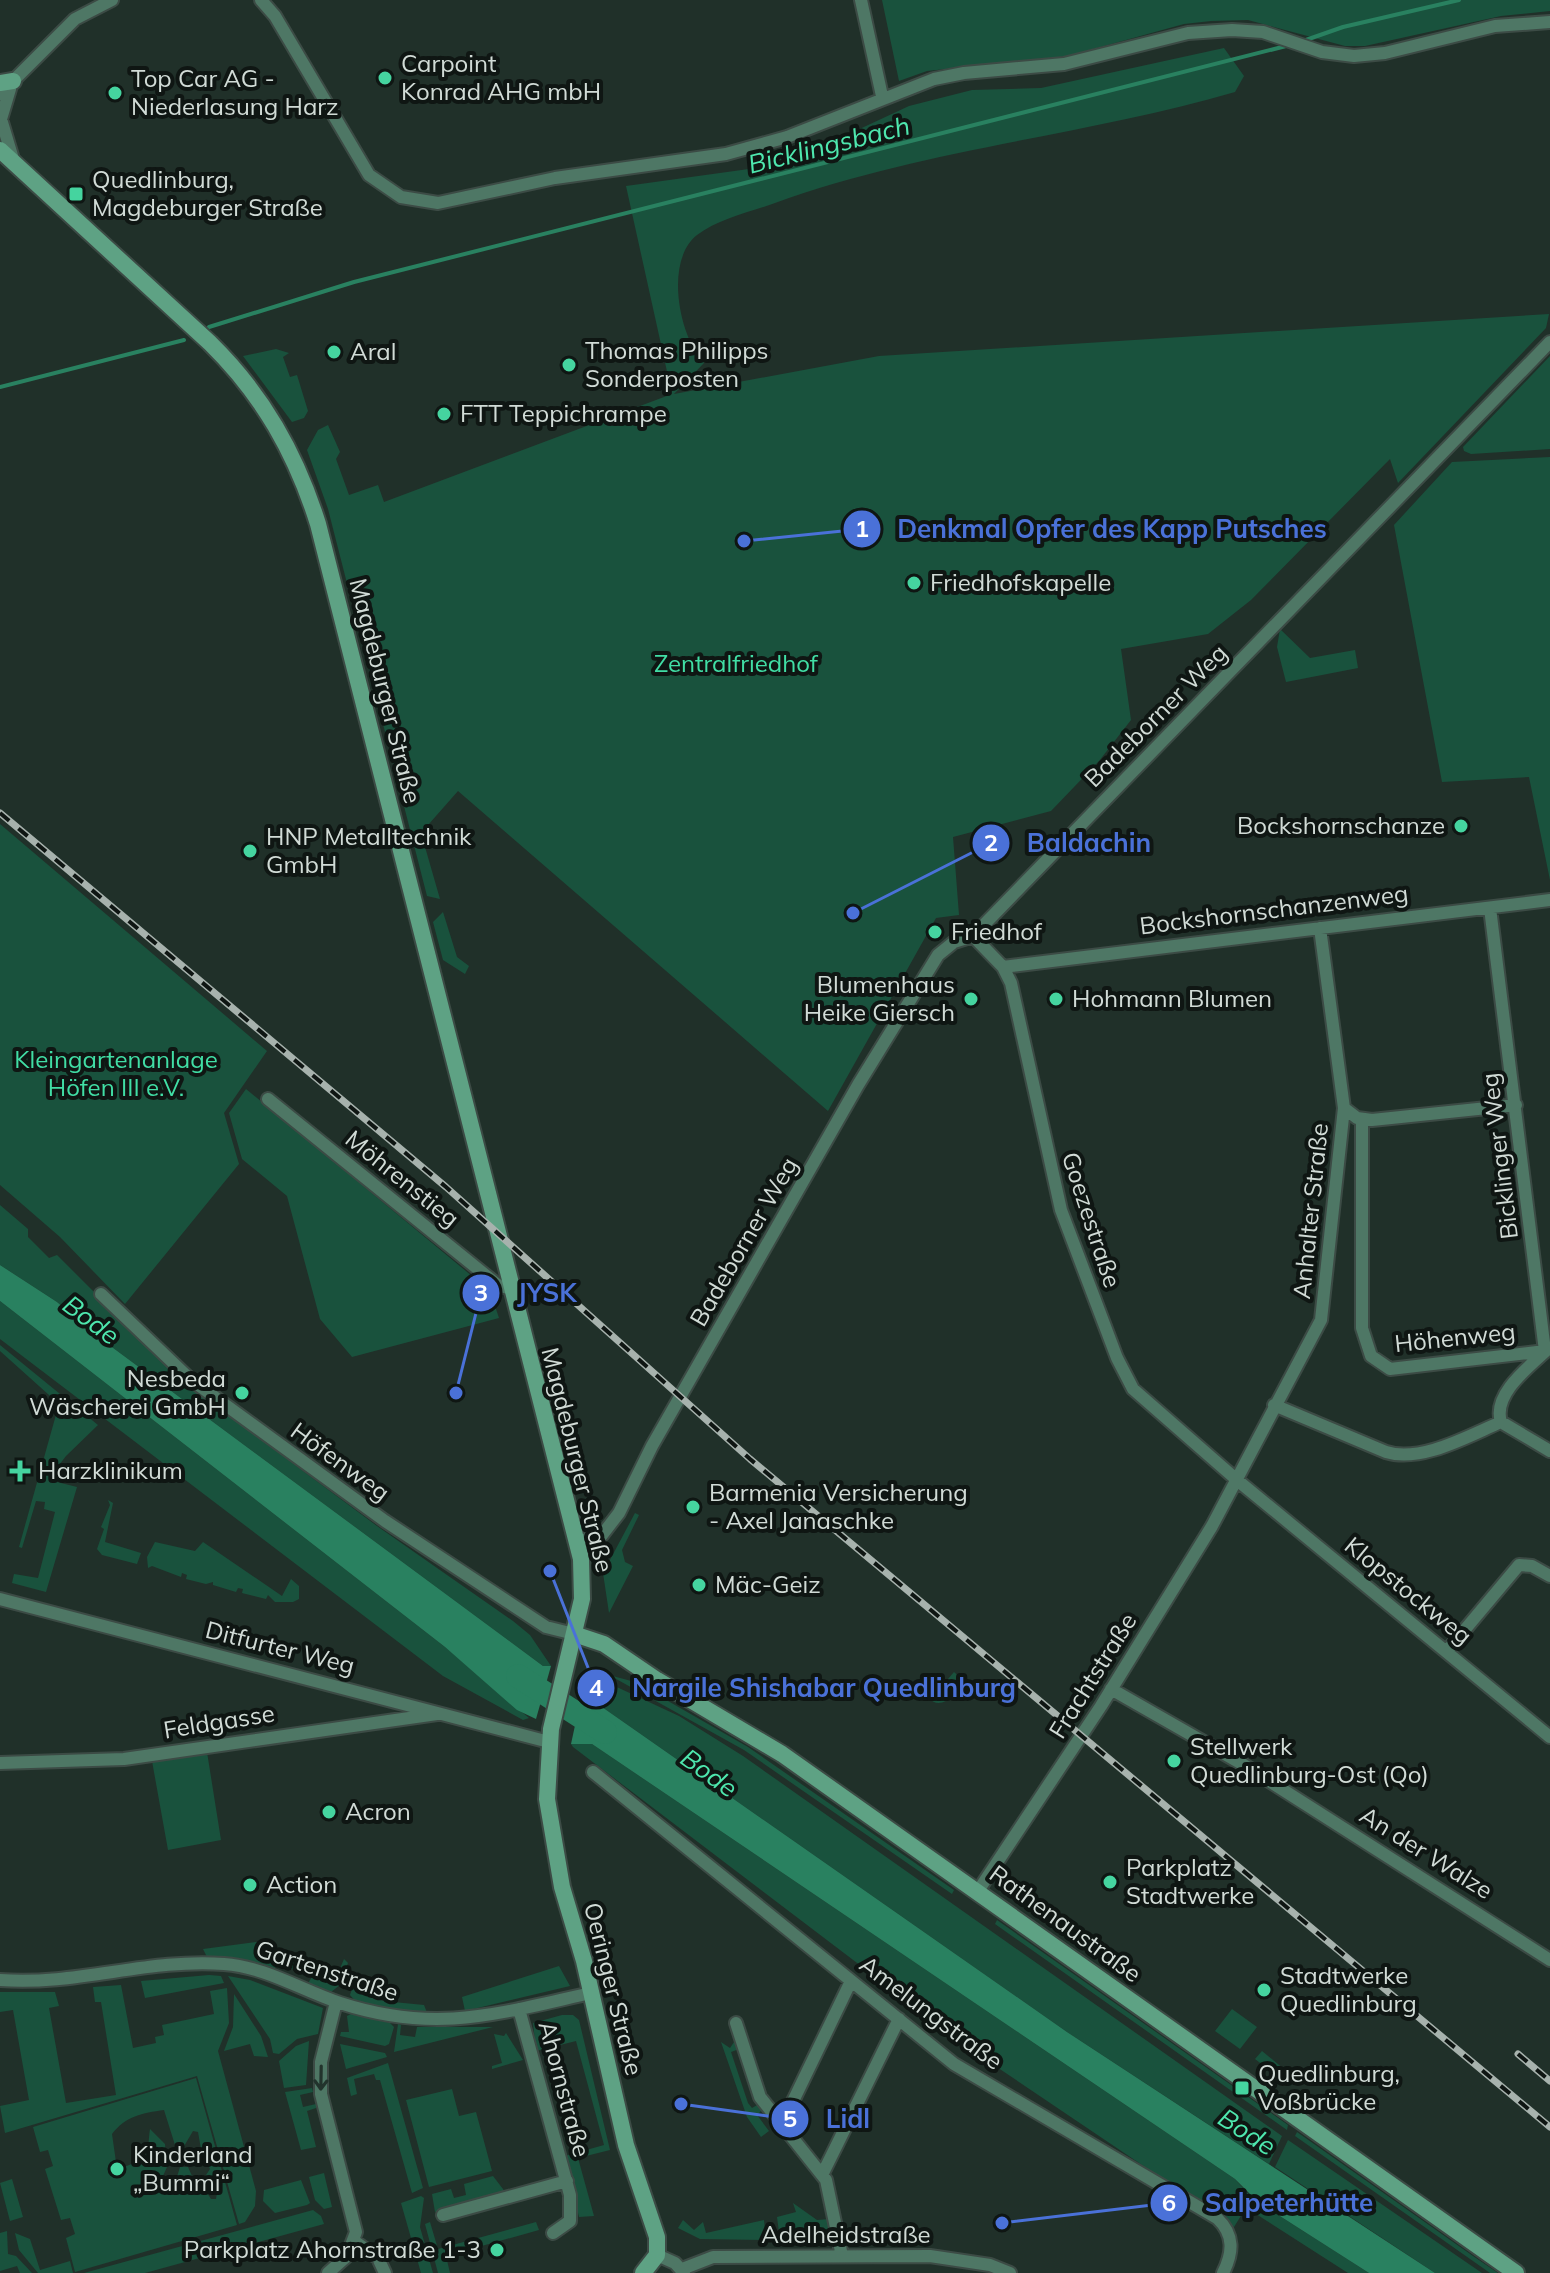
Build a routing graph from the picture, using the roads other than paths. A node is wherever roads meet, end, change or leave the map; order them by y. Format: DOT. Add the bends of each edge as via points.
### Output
graph roads {
  1 [pos="112,0"];
  2 [pos="261,0"];
  3 [pos="861,0"];
  4 [pos="1550,22"];
  5 [pos="6,82"];
  6 [pos="0,94"];
  7 [pos="882,96"];
  8 [pos="0,150"];
  9 [pos="14,162"];
  10 [pos="1550,342"];
  11 [pos="1550,900"];
  12 [pos="1490,908"];
  13 [pos="1320,928"];
  14 [pos="973,936"];
  15 [pos="1003,967"];
  16 [pos="268,1099"];
  17 [pos="1516,1105"];
  18 [pos="1344,1108"];
  19 [pos="1362,1120"];
  20 [pos="510,1288"];
  21 [pos="101,1294"];
  22 [pos="1548,1349"];
  23 [pos="1274,1405"];
  24 [pos="1501,1422"];
  25 [pos="1550,1451"];
  26 [pos="1237,1480"];
  27 [pos="576,1542"];
  28 [pos="1550,1576"];
  29 [pos="0,1599"];
  30 [pos="574,1634"];
  31 [pos="1447,1651"];
  32 [pos="563,1672"];
  33 [pos="1111,1689"];
  34 [pos="444,1713"];
  35 [pos="550,1736"];
  36 [pos="1550,1737"];
  37 [pos="0,1763"];
  38 [pos="593,1772"];
  39 [pos="978,1891"];
  40 [pos="1550,1960"];
  41 [pos="0,1980"];
  42 [pos="851,1981"];
  43 [pos="591,1993"];
  44 [pos="336,2002"];
  45 [pos="519,2009"];
  46 [pos="899,2019"];
  47 [pos="736,2023"];
  48 [pos="782,2124"];
  49 [pos="822,2175"];
  50 [pos="567,2181"];
  51 [pos="443,2215"];
  52 [pos="553,2233"];
  53 [pos="354,2241"];
  54 [pos="657,2255"];
  55 [pos="842,2256"];
  56 [pos="683,2271"];
  57 [pos="328,2273"];
  58 [pos="385,2273"];
  59 [pos="643,2273"];
  60 [pos="1010,2273"];
  61 [pos="1223,2273"];
  62 [pos="1516,2273"];
  1 -- 5 [label="street" via="75,19"];
  2 -- 7 [label="street" via="364,169 390,191 425,203 726,154 787,137"];
  3 -- 7 [label="street"];
  4 -- 7 [label="street" via="1495,26 1366,55 1333,55 1241,30 1188,33 1064,64 946,76"];
  5 -- 6 [label="street"];
  5 -- 9 [label="street" via="1,119"];
  8 -- 9 [label="main road, Magdeburger Straße"];
  9 -- 20 [label="main road, Magdeburger Straße" via="225,358 258,397 295,460 318,524"];
  10 -- 14 [label="street, Badeborner Weg"];
  11 -- 12 [label="street, Bockshornschanzenweg"];
  12 -- 13 [label="street, Bockshornschanzenweg"];
  12 -- 17 [label="street, Bicklinger Weg"];
  13 -- 15 [label="street, Bockshornschanzenweg"];
  13 -- 18 [label="street, Anhalter Straße"];
  14 -- 15 [label="street, Goezestraße"];
  14 -- 27 [label="street, Badeborner Weg" via="938,955 872,1062 619,1513 602,1535"];
  15 -- 26 [label="street, Goezestraße" via="1013,989 1061,1210 1117,1358 1145,1403"];
  16 -- 20 [label="street, Möhrenstieg" via="492,1280"];
  17 -- 19 [label="street"];
  17 -- 22 [label="street, Bicklinger Weg"];
  18 -- 19 [label="street"];
  18 -- 23 [label="street, Anhalter Straße" via="1323,1312"];
  19 -- 22 [label="street, Höhenweg" via="1362,1328 1373,1359 1396,1369"];
  20 -- 27 [label="main road, Magdeburger Straße"];
  21 -- 30 [label="street, Höfenweg" via="190,1379 385,1521 546,1627"];
  22 -- 24 [label="street" via="1504,1396"];
  23 -- 24 [label="street" via="1394,1455 1416,1453"];
  23 -- 26 [label="street, Anhalter Straße"];
  24 -- 25 [label="street"];
  26 -- 31 [label="street, Klopstockweg"];
  26 -- 33 [label="street, Frachtstraße"];
  27 -- 30 [label="main road, Magdeburger Straße" via="583,1590"];
  28 -- 31 [label="street" via="1519,1565"];
  29 -- 34 [label="street, Ditfurter Weg"];
  30 -- 32 [label="main road, Magdeburger Straße"];
  30 -- 39 [label="main road, Rathenaustraße" via="604,1644 759,1739"];
  31 -- 36 [label="street, Klopstockweg"];
  32 -- 35 [label="main road, Oeringer Straße"];
  33 -- 39 [label="street, Frachtstraße"];
  33 -- 40 [label="street, An der Walze" via="1244,1765"];
  34 -- 35 [label="street, Ditfurter Weg"];
  34 -- 37 [label="street, Feldgasse" via="124,1759"];
  35 -- 43 [label="main road, Oeringer Straße" via="546,1789 556,1854"];
  38 -- 42 [label="street, Amelungstraße"];
  39 -- 62 [label="main road, Rathenaustraße"];
  41 -- 44 [label="street, Gartenstraße" via="59,1981 204,1963 252,1968"];
  42 -- 46 [label="street, Amelungstraße"];
  42 -- 48 [label="street"];
  43 -- 45 [label="street, Gartenstraße"];
  43 -- 54 [label="main road, Oeringer Straße" via="626,2145 656,2230"];
  44 -- 45 [label="street, Gartenstraße" via="385,2016 438,2022"];
  44 -- 53 [label="street, one-way" via="321,2062 321,2094 355,2222"];
  45 -- 50 [label="street, Ahornstraße"];
  46 -- 49 [label="street"];
  46 -- 61 [label="street, Amelungstraße" via="954,2064 1217,2218 1231,2245"];
  47 -- 48 [label="street" via="758,2093"];
  48 -- 49 [label="street"];
  49 -- 55 [label="street"];
  50 -- 51 [label="street, Ahornstraße"];
  50 -- 52 [label="street, Ahornstraße" via="572,2214"];
  53 -- 57 [label="street" via="347,2256"];
  53 -- 58 [label="street" via="378,2258"];
  54 -- 56 [label="street"];
  54 -- 59 [label="main road"];
  55 -- 56 [label="street, Adelheidstraße" via="713,2257"];
  55 -- 60 [label="street, Adelheidstraße" via="930,2256"];
}
